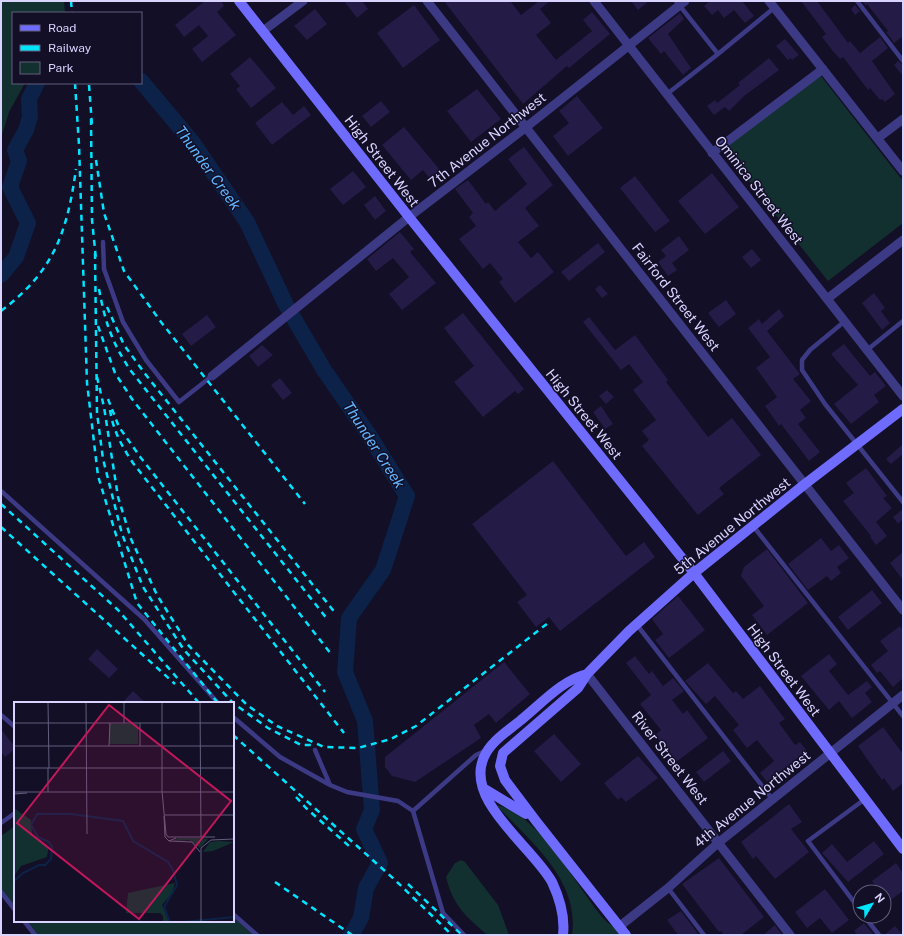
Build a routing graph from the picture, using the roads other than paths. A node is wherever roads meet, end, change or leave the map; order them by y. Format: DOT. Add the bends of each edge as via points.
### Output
graph roads {
  1 [pos="239,1"];
  2 [pos="303,1"];
  3 [pos="427,1"];
  4 [pos="594,1"];
  5 [pos="856,1"];
  6 [pos="680,3"];
  7 [pos="772,4"];
  8 [pos="263,31"];
  9 [pos="629,46"];
  10 [pos="718,54"];
  11 [pos="903,61"];
  12 [pos="823,69"];
  13 [pos="666,94"];
  14 [pos="903,119"];
  15 [pos="525,128"];
  16 [pos="878,138"];
  17 [pos="712,153"];
  18 [pos="903,171"];
  19 [pos="409,218"];
  20 [pos="903,240"];
  21 [pos="103,242"];
  22 [pos="827,299"];
  23 [pos="845,321"];
  24 [pos="903,321"];
  25 [pos="867,350"];
  26 [pos="212,376"];
  27 [pos="903,396"];
  28 [pos="903,410"];
  29 [pos="858,443"];
  30 [pos="805,484"];
  31 [pos="1,491"];
  32 [pos="903,502"];
  33 [pos="753,526"];
  34 [pos="694,573"];
  35 [pos="903,610"];
  36 [pos="637,624"];
  37 [pos="587,674"];
  38 [pos="903,695"];
  39 [pos="217,702"];
  40 [pos="893,703"];
  41 [pos="1,715"];
  42 [pos="903,716"];
  43 [pos="234,718"];
  44 [pos="14,726"];
  45 [pos="490,748"];
  46 [pos="315,750"];
  47 [pos="830,753"];
  48 [pos="330,785"];
  49 [pos="483,788"];
  50 [pos="865,799"];
  51 [pos="773,800"];
  52 [pos="413,811"];
  53 [pos="14,814"];
  54 [pos="536,822"];
  55 [pos="1,823"];
  56 [pos="718,843"];
  57 [pos="903,849"];
  58 [pos="668,888"];
  59 [pos="1,892"];
  60 [pos="852,899"];
  61 [pos="14,909"];
  62 [pos="234,915"];
  63 [pos="25,922"];
  64 [pos="870,924"];
  65 [pos="620,926"];
  66 [pos="35,935"];
  67 [pos="258,935"];
  68 [pos="464,935"];
  69 [pos="563,935"];
  70 [pos="626,935"];
  71 [pos="704,935"];
  72 [pos="790,935"];
  73 [pos="879,935"];
  1 -- 8 [label="main road, High Street West"];
  2 -- 8 [label="street"];
  3 -- 15 [label="street, Fairford Street West"];
  4 -- 9 [label="street, Ominica Street West"];
  5 -- 11 [label="lane"];
  6 -- 9 [label="street, 7th Avenue Northwest"];
  6 -- 10 [label="lane"];
  7 -- 10 [label="lane"];
  7 -- 12 [label="street"];
  8 -- 19 [label="main road, High Street West"];
  9 -- 13 [label="street, Ominica Street West"];
  9 -- 15 [label="street, 7th Avenue Northwest"];
  10 -- 13 [label="lane"];
  12 -- 16 [label="street"];
  12 -- 17 [label="street"];
  13 -- 17 [label="street, Ominica Street West"];
  14 -- 16 [label="street"];
  15 -- 19 [label="street, 7th Avenue Northwest"];
  15 -- 30 [label="street, Fairford Street West"];
  16 -- 18 [label="street"];
  17 -- 22 [label="street, Ominica Street West"];
  19 -- 26 [label="street, 7th Avenue Northwest"];
  19 -- 34 [label="main road, High Street West"];
  20 -- 22 [label="street"];
  21 -- 26 [label="lane" via="104,269 123,322 146,360 179,402"];
  22 -- 23 [label="street, Ominica Street West"];
  23 -- 25 [label="street, Ominica Street West"];
  23 -- 29 [label="lane" via="810,350 802,360 802,370"];
  24 -- 25 [label="lane"];
  25 -- 27 [label="street, Ominica Street West"];
  28 -- 29 [label="main road, 5th Avenue Northwest"];
  29 -- 30 [label="main road, 5th Avenue Northwest"];
  29 -- 32 [label="lane"];
  30 -- 33 [label="main road, 5th Avenue Northwest"];
  30 -- 35 [label="street, Fairford Street West"];
  31 -- 39 [label="lane" via="144,620"];
  33 -- 34 [label="main road, 5th Avenue Northwest"];
  33 -- 40 [label="lane"];
  34 -- 36 [label="main road, 5th Avenue Northwest"];
  34 -- 47 [label="main road, High Street West"];
  36 -- 37 [label="main road, 5th Avenue Northwest"];
  36 -- 51 [label="lane"];
  37 -- 45 [label="main road, 5th Avenue Northwest" via="571,679"];
  37 -- 54 [label="main road, 5th Avenue Northwest" via="578,688 503,753 500,762 502,775"];
  37 -- 56 [label="street, River Street West"];
  38 -- 40 [label="street, 4th Avenue Northwest"];
  40 -- 42 [label="lane"];
  40 -- 47 [label="street, 4th Avenue Northwest"];
  41 -- 44 [label="lane"];
  43 -- 48 [label="lane" via="280,757"];
  45 -- 49 [label="main road, 5th Avenue Northwest" via="484,756 482,766"];
  45 -- 52 [label="lane" via="476,755"];
  46 -- 48 [label="lane"];
  47 -- 50 [label="main road, High Street West"];
  47 -- 51 [label="street, 4th Avenue Northwest"];
  48 -- 52 [label="lane" via="347,792 398,801"];
  49 -- 54 [label="main road" via="520,809"];
  49 -- 69 [label="main road" via="492,808 552,882 562,909"];
  50 -- 57 [label="main road, High Street West"];
  50 -- 60 [label="lane" via="808,841"];
  51 -- 56 [label="street, 4th Avenue Northwest"];
  52 -- 68 [label="lane" via="442,913"];
  53 -- 55 [label="lane"];
  54 -- 65 [label="main road"];
  56 -- 58 [label="street, 4th Avenue Northwest"];
  56 -- 72 [label="street, River Street West"];
  58 -- 65 [label="street, 4th Avenue Northwest"];
  58 -- 71 [label="lane"];
  59 -- 61 [label="lane"];
  62 -- 67 [label="lane"];
  63 -- 66 [label="lane"];
  64 -- 73 [label="lane"];
  65 -- 70 [label="main road"];
}
